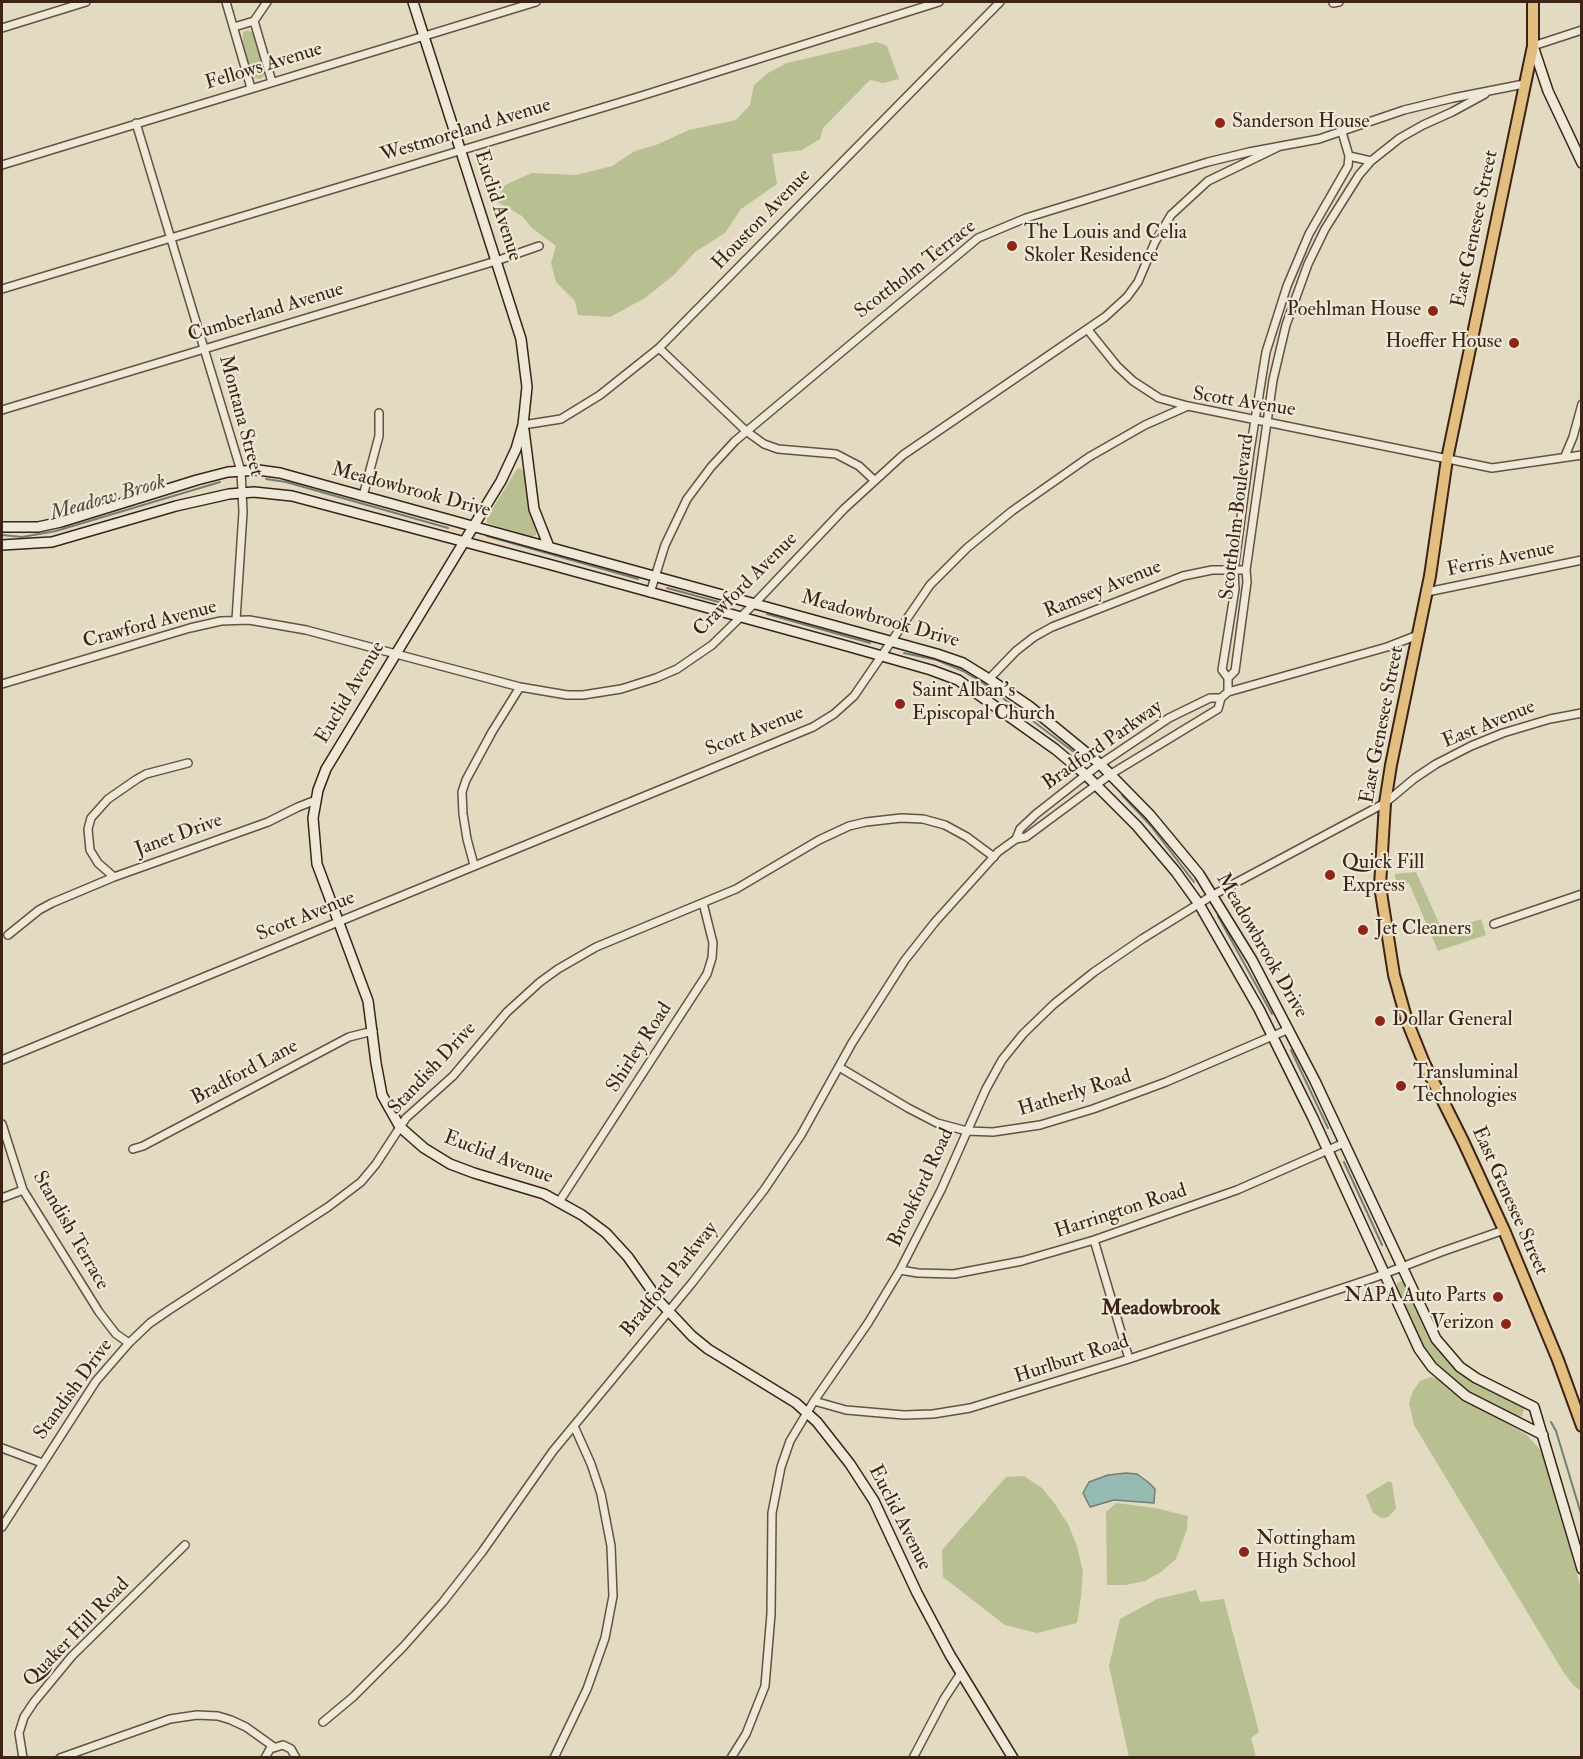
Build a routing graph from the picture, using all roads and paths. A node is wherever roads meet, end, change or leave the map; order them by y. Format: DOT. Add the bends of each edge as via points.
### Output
graph roads {
  1 [pos="86,2"];
  2 [pos="226,2"];
  3 [pos="267,2"];
  4 [pos="413,2"];
  5 [pos="536,2"];
  6 [pos="939,2"];
  7 [pos="1000,2"];
  8 [pos="1533,2"];
  9 [pos="254,21"];
  10 [pos="234,27"];
  11 [pos="2,28"];
  12 [pos="1581,30"];
  13 [pos="424,35"];
  14 [pos="1533,45"];
  15 [pos="272,82"];
  16 [pos="1524,84"];
  17 [pos="251,88"];
  18 [pos="1492,90"];
  19 [pos="136,123"];
  20 [pos="1342,132"];
  21 [pos="1577,141"];
  22 [pos="1278,147"];
  23 [pos="461,149"];
  24 [pos="1349,156"];
  25 [pos="1371,161"];
  26 [pos="1581,163"];
  27 [pos="2,165"];
  28 [pos="171,238"];
  29 [pos="539,246"];
  30 [pos="496,261"];
  31 [pos="2,289"];
  32 [pos="1088,330"];
  33 [pos="205,348"];
  34 [pos="659,348"];
  35 [pos="1581,404"];
  36 [pos="1188,406"];
  37 [pos="2,410"];
  38 [pos="380,413"];
  39 [pos="1255,420"];
  40 [pos="1267,422"];
  41 [pos="523,425"];
  42 [pos="746,431"];
  43 [pos="1581,455"];
  44 [pos="1565,456"];
  45 [pos="1447,459"];
  46 [pos="241,471"];
  47 [pos="874,480"];
  48 [pos="243,493"];
  49 [pos="363,496"];
  50 [pos="473,526"];
  51 [pos="2,527"];
  52 [pos="464,542"];
  53 [pos="2,545"];
  54 [pos="549,547"];
  55 [pos="1581,560"];
  56 [pos="1234,570"];
  57 [pos="1246,570"];
  58 [pos="656,576"];
  59 [pos="650,592"];
  60 [pos="1427,592"];
  61 [pos="755,603"];
  62 [pos="740,618"];
  63 [pos="236,620"];
  64 [pos="1418,635"];
  65 [pos="892,641"];
  66 [pos="396,654"];
  67 [pos="881,656"];
  68 [pos="1228,678"];
  69 [pos="989,679"];
  70 [pos="2,684"];
  71 [pos="520,687"];
  72 [pos="1228,692"];
  73 [pos="1221,698"];
  74 [pos="1581,713"];
  75 [pos="188,764"];
  76 [pos="1100,764"];
  77 [pos="1111,774"];
  78 [pos="1086,775"];
  79 [pos="1096,785"];
  80 [pos="316,800"];
  81 [pos="1385,803"];
  82 [pos="1016,839"];
  83 [pos="994,857"];
  84 [pos="474,865"];
  85 [pos="114,877"];
  86 [pos="1581,894"];
  87 [pos="1213,895"];
  88 [pos="703,903"];
  89 [pos="1199,904"];
  90 [pos="339,921"];
  91 [pos="1494,924"];
  92 [pos="8,935"];
  93 [pos="1288,1029"];
  94 [pos="373,1031"];
  95 [pos="1272,1036"];
  96 [pos="2,1060"];
  97 [pos="839,1067"];
  98 [pos="2,1124"];
  99 [pos="400,1127"];
  100 [pos="967,1131"];
  101 [pos="1344,1143"];
  102 [pos="133,1149"];
  103 [pos="1328,1150"];
  104 [pos="23,1190"];
  105 [pos="2,1198"];
  106 [pos="559,1202"];
  107 [pos="1504,1230"];
  108 [pos="1094,1240"];
  109 [pos="1402,1267"];
  110 [pos="900,1270"];
  111 [pos="1386,1274"];
  112 [pos="668,1311"];
  113 [pos="129,1343"];
  114 [pos="1130,1359"];
  115 [pos="814,1401"];
  116 [pos="807,1412"];
  117 [pos="574,1426"];
  118 [pos="1581,1426"];
  119 [pos="1543,1435"];
  120 [pos="2,1448"];
  121 [pos="42,1463"];
  122 [pos="2,1527"];
  123 [pos="185,1545"];
  124 [pos="1581,1569"];
  125 [pos="961,1673"];
  126 [pos="323,1722"];
  127 [pos="274,1747"];
  128 [pos="23,1758"];
  129 [pos="60,1758"];
  130 [pos="265,1758"];
  131 [pos="296,1758"];
  132 [pos="554,1758"];
  133 [pos="731,1758"];
  134 [pos="913,1758"];
  135 [pos="1013,1758"];
  1 -- 11 [label="street"];
  2 -- 10 [label="street"];
  3 -- 9 [label="street"];
  4 -- 13 [label="street, Euclid Avenue"];
  5 -- 13 [label="street, Fellows Avenue"];
  6 -- 23 [label="street, Westmoreland Avenue"];
  7 -- 34 [label="street, Houston Avenue"];
  8 -- 14 [label="main road, East Genesee Street"];
  9 -- 10 [label="street"];
  9 -- 15 [label="street"];
  10 -- 17 [label="street"];
  12 -- 14 [label="street"];
  13 -- 15 [label="street, Fellows Avenue"];
  13 -- 23 [label="street, Euclid Avenue"];
  14 -- 16 [label="main road, East Genesee Street"];
  14 -- 21 [label="street" via="1548,91"];
  15 -- 17 [label="street, Fellows Avenue"];
  16 -- 18 [label="street, Scottholm Boulevard"];
  16 -- 45 [label="main road, East Genesee Street"];
  17 -- 19 [label="street, Fellows Avenue"];
  18 -- 20 [label="street, Scottholm Boulevard" via="1404,110"];
  18 -- 25 [label="street, Scottholm Boulevard" via="1400,138"];
  19 -- 27 [label="street, Fellows Avenue"];
  19 -- 28 [label="street, Montana Street"];
  20 -- 22 [label="street, Scottholm Terrace"];
  20 -- 24 [label="street"];
  21 -- 26 [label="street"];
  22 -- 32 [label="street, Crawford Avenue" via="1215,177 1186,200 1171,215 1127,297"];
  22 -- 42 [label="street, Scottholm Terrace" via="1208,162 1026,218 978,238"];
  23 -- 28 [label="street, Westmoreland Avenue"];
  23 -- 30 [label="street, Euclid Avenue"];
  24 -- 25 [label="street"];
  24 -- 39 [label="street, Scottholm Boulevard" via="1348,166 1309,234 1287,286 1266,352"];
  25 -- 40 [label="street, Scottholm Boulevard" via="1325,229 1298,291 1286,325"];
  28 -- 31 [label="street, Westmoreland Avenue"];
  28 -- 33 [label="street, Montana Street"];
  29 -- 30 [label="street, Cumberland Avenue"];
  30 -- 33 [label="street, Cumberland Avenue"];
  30 -- 41 [label="street, Euclid Avenue" via="524,354 527,387"];
  32 -- 36 [label="street" via="1133,381 1160,398"];
  32 -- 47 [label="street, Crawford Avenue" via="903,455"];
  33 -- 37 [label="street, Cumberland Avenue"];
  33 -- 46 [label="street, Montana Street"];
  34 -- 41 [label="street, Houston Avenue" via="600,395 561,419"];
  34 -- 42 [label="street"];
  35 -- 44 [label="street"];
  36 -- 39 [label="street, Scott Avenue"];
  36 -- 65 [label="street, Scott Avenue" via="1089,457 1012,511 930,585"];
  38 -- 49 [label="street" via="379,436"];
  39 -- 40 [label="street, Scott Avenue"];
  39 -- 56 [label="street, Scottholm Boulevard"];
  40 -- 45 [label="street, Scott Avenue"];
  40 -- 57 [label="street, Scottholm Boulevard"];
  41 -- 50 [label="street, Euclid Avenue" via="501,481"];
  41 -- 54 [label="street, Euclid Avenue" via="534,509"];
  42 -- 47 [label="street" via="778,449 845,457"];
  42 -- 58 [label="street, Scottholm Terrace" via="687,499 665,545"];
  43 -- 44 [label="street, Scott Avenue"];
  44 -- 45 [label="street, Scott Avenue" via="1497,468"];
  45 -- 60 [label="main road, East Genesee Street"];
  46 -- 48 [label="street, Montana Street"];
  46 -- 49 [label="street, Meadowbrook Drive" via="280,473"];
  46 -- 51 [label="street, Meadowbrook Drive" via="197,480 61,522"];
  47 -- 61 [label="street, Crawford Avenue"];
  48 -- 52 [label="street, Meadowbrook Drive" via="292,496"];
  48 -- 53 [label="street, Meadowbrook Drive" via="176,506 52,542"];
  48 -- 63 [label="street, Montana Street"];
  49 -- 50 [label="street, Meadowbrook Drive"];
  50 -- 52 [label="street, Euclid Avenue"];
  50 -- 54 [label="street, Meadowbrook Drive"];
  52 -- 59 [label="street, Meadowbrook Drive"];
  52 -- 66 [label="street, Euclid Avenue"];
  54 -- 58 [label="street, Meadowbrook Drive"];
  55 -- 60 [label="street, Ferris Avenue"];
  56 -- 57 [label="street, Ramsey Avenue"];
  56 -- 68 [label="street, Scottholm Boulevard" via="1222,670"];
  56 -- 69 [label="street, Ramsey Avenue" via="1183,576 1052,627 1016,651"];
  57 -- 68 [label="street, Scottholm Boulevard" via="1248,582 1235,670"];
  58 -- 59 [label="street, Scottholm Terrace"];
  58 -- 61 [label="street, Meadowbrook Drive"];
  59 -- 62 [label="street, Meadowbrook Drive"];
  60 -- 64 [label="main road, East Genesee Street"];
  61 -- 62 [label="street, Crawford Avenue"];
  61 -- 65 [label="street, Meadowbrook Drive"];
  62 -- 67 [label="street, Meadowbrook Drive"];
  62 -- 71 [label="street, Crawford Avenue" via="712,645 677,669 621,689 567,695"];
  63 -- 66 [label="street, Crawford Avenue" via="306,630"];
  63 -- 70 [label="street, Crawford Avenue" via="190,628"];
  64 -- 72 [label="street, Bradford Parkway"];
  64 -- 81 [label="main road, East Genesee Street"];
  65 -- 67 [label="street, Scott Avenue"];
  65 -- 69 [label="street, Meadowbrook Drive" via="963,663"];
  66 -- 71 [label="street, Crawford Avenue"];
  66 -- 80 [label="street, Euclid Avenue" via="326,769"];
  67 -- 78 [label="street, Meadowbrook Drive" via="958,680 1055,748"];
  67 -- 84 [label="street, Scott Avenue" via="854,696 813,727"];
  68 -- 72 [label="street, Scottholm Boulevard"];
  69 -- 76 [label="street, Meadowbrook Drive"];
  71 -- 84 [label="street" via="462,792 466,839"];
  72 -- 73 [label="street, Bradford Parkway"];
  73 -- 76 [label="street, Bradford Parkway" via="1209,698 1170,718"];
  73 -- 77 [label="street, Bradford Parkway" via="1218,709"];
  74 -- 81 [label="street, East Avenue" via="1503,733 1471,746 1415,777"];
  75 -- 85 [label="street" via="137,779 108,799 91,818 90,850"];
  76 -- 77 [label="street, Meadowbrook Drive"];
  76 -- 78 [label="street, Bradford Parkway"];
  77 -- 79 [label="street, Bradford Parkway"];
  77 -- 87 [label="street, Meadowbrook Drive" via="1185,854"];
  78 -- 79 [label="street, Meadowbrook Drive"];
  78 -- 82 [label="street, Bradford Parkway" via="1036,814 1020,829"];
  79 -- 82 [label="street, Bradford Parkway" via="1026,837"];
  79 -- 89 [label="street, Meadowbrook Drive" via="1137,826"];
  80 -- 85 [label="street, Janet Drive" via="268,822"];
  80 -- 90 [label="street, Euclid Avenue" via="313,818 317,864"];
  81 -- 87 [label="street, Brookford Road"];
  81 -- 107 [label="main road, East Genesee Street" via="1380,886 1401,1001 1424,1063"];
  82 -- 83 [label="street, Bradford Parkway"];
  83 -- 88 [label="street, Standish Drive" via="967,837 935,822 901,818 866,822 819,840 736,889"];
  83 -- 97 [label="street, Bradford Parkway" via="905,960"];
  84 -- 90 [label="street, Scott Avenue"];
  85 -- 92 [label="street, Janet Drive" via="39,910"];
  86 -- 91 [label="street"];
  87 -- 89 [label="street, Brookford Road"];
  87 -- 93 [label="street, Meadowbrook Drive"];
  88 -- 99 [label="street, Standish Drive" via="596,947 540,982"];
  88 -- 106 [label="street, Shirley Road" via="713,943 707,974"];
  89 -- 95 [label="street, Meadowbrook Drive"];
  89 -- 100 [label="street, Brookford Road" via="1094,972 1023,1034 1002,1060"];
  90 -- 94 [label="street, Euclid Avenue" via="368,1002"];
  90 -- 96 [label="street, Scott Avenue"];
  93 -- 95 [label="street, Hatherly Road"];
  93 -- 101 [label="street, Meadowbrook Drive"];
  94 -- 99 [label="street, Euclid Avenue" via="382,1095"];
  94 -- 102 [label="street, Bradford Lane" via="349,1037"];
  95 -- 100 [label="street, Hatherly Road" via="1166,1082 1072,1115 1024,1129"];
  95 -- 103 [label="street, Meadowbrook Drive"];
  97 -- 100 [label="street, Hatherly Road" via="937,1123"];
  97 -- 112 [label="street, Bradford Parkway" via="764,1190"];
  98 -- 104 [label="street, Standish Terrace"];
  99 -- 106 [label="street, Euclid Avenue" via="450,1164"];
  99 -- 113 [label="street, Standish Drive" via="361,1182 150,1323"];
  100 -- 110 [label="street, Brookford Road"];
  101 -- 103 [label="street, Harrington Road"];
  101 -- 109 [label="street, Meadowbrook Drive"];
  103 -- 108 [label="street, Harrington Road" via="1237,1190"];
  103 -- 111 [label="street, Meadowbrook Drive"];
  104 -- 105 [label="street"];
  104 -- 113 [label="street, Standish Terrace" via="99,1312 116,1334"];
  106 -- 112 [label="street, Euclid Avenue" via="606,1233"];
  107 -- 109 [label="street, Hurlburt Road"];
  107 -- 118 [label="main road, East Genesee Street"];
  108 -- 110 [label="street, Harrington Road" via="1022,1261 954,1274"];
  108 -- 114 [label="street"];
  109 -- 111 [label="street, Hurlburt Road"];
  109 -- 119 [label="street, Meadowbrook Drive" via="1444,1350 1476,1378 1534,1407"];
  110 -- 115 [label="street, Brookford Road"];
  111 -- 114 [label="street, Hurlburt Road"];
  111 -- 119 [label="street, Meadowbrook Drive" via="1419,1349 1432,1367 1466,1396"];
  112 -- 116 [label="street, Euclid Avenue" via="708,1349"];
  112 -- 117 [label="street, Bradford Parkway"];
  113 -- 121 [label="street, Standish Drive" via="96,1381"];
  114 -- 115 [label="street, Hurlburt Road" via="999,1401 933,1414 904,1416 846,1410"];
  115 -- 116 [label="street, Brookford Road"];
  116 -- 125 [label="street, Euclid Avenue" via="850,1464 874,1501 917,1593"];
  116 -- 133 [label="street, Brookford Road" via="790,1441 774,1497 765,1686 746,1734"];
  117 -- 126 [label="street, Bradford Parkway" via="443,1602 403,1647"];
  117 -- 132 [label="street" via="601,1494 611,1546 613,1596 605,1638 587,1689"];
  119 -- 124 [label="street, Meadowbrook Drive"];
  120 -- 121 [label="street"];
  121 -- 122 [label="street, Standish Drive"];
  123 -- 128 [label="street, Quaker Hill Road" via="72,1656 34,1702 19,1733"];
  125 -- 134 [label="street"];
  125 -- 135 [label="street, Euclid Avenue"];
  127 -- 129 [label="street" via="231,1720 197,1715 170,1719"];
  127 -- 130 [label="street"];
  127 -- 131 [label="street" via="287,1747"];
}
